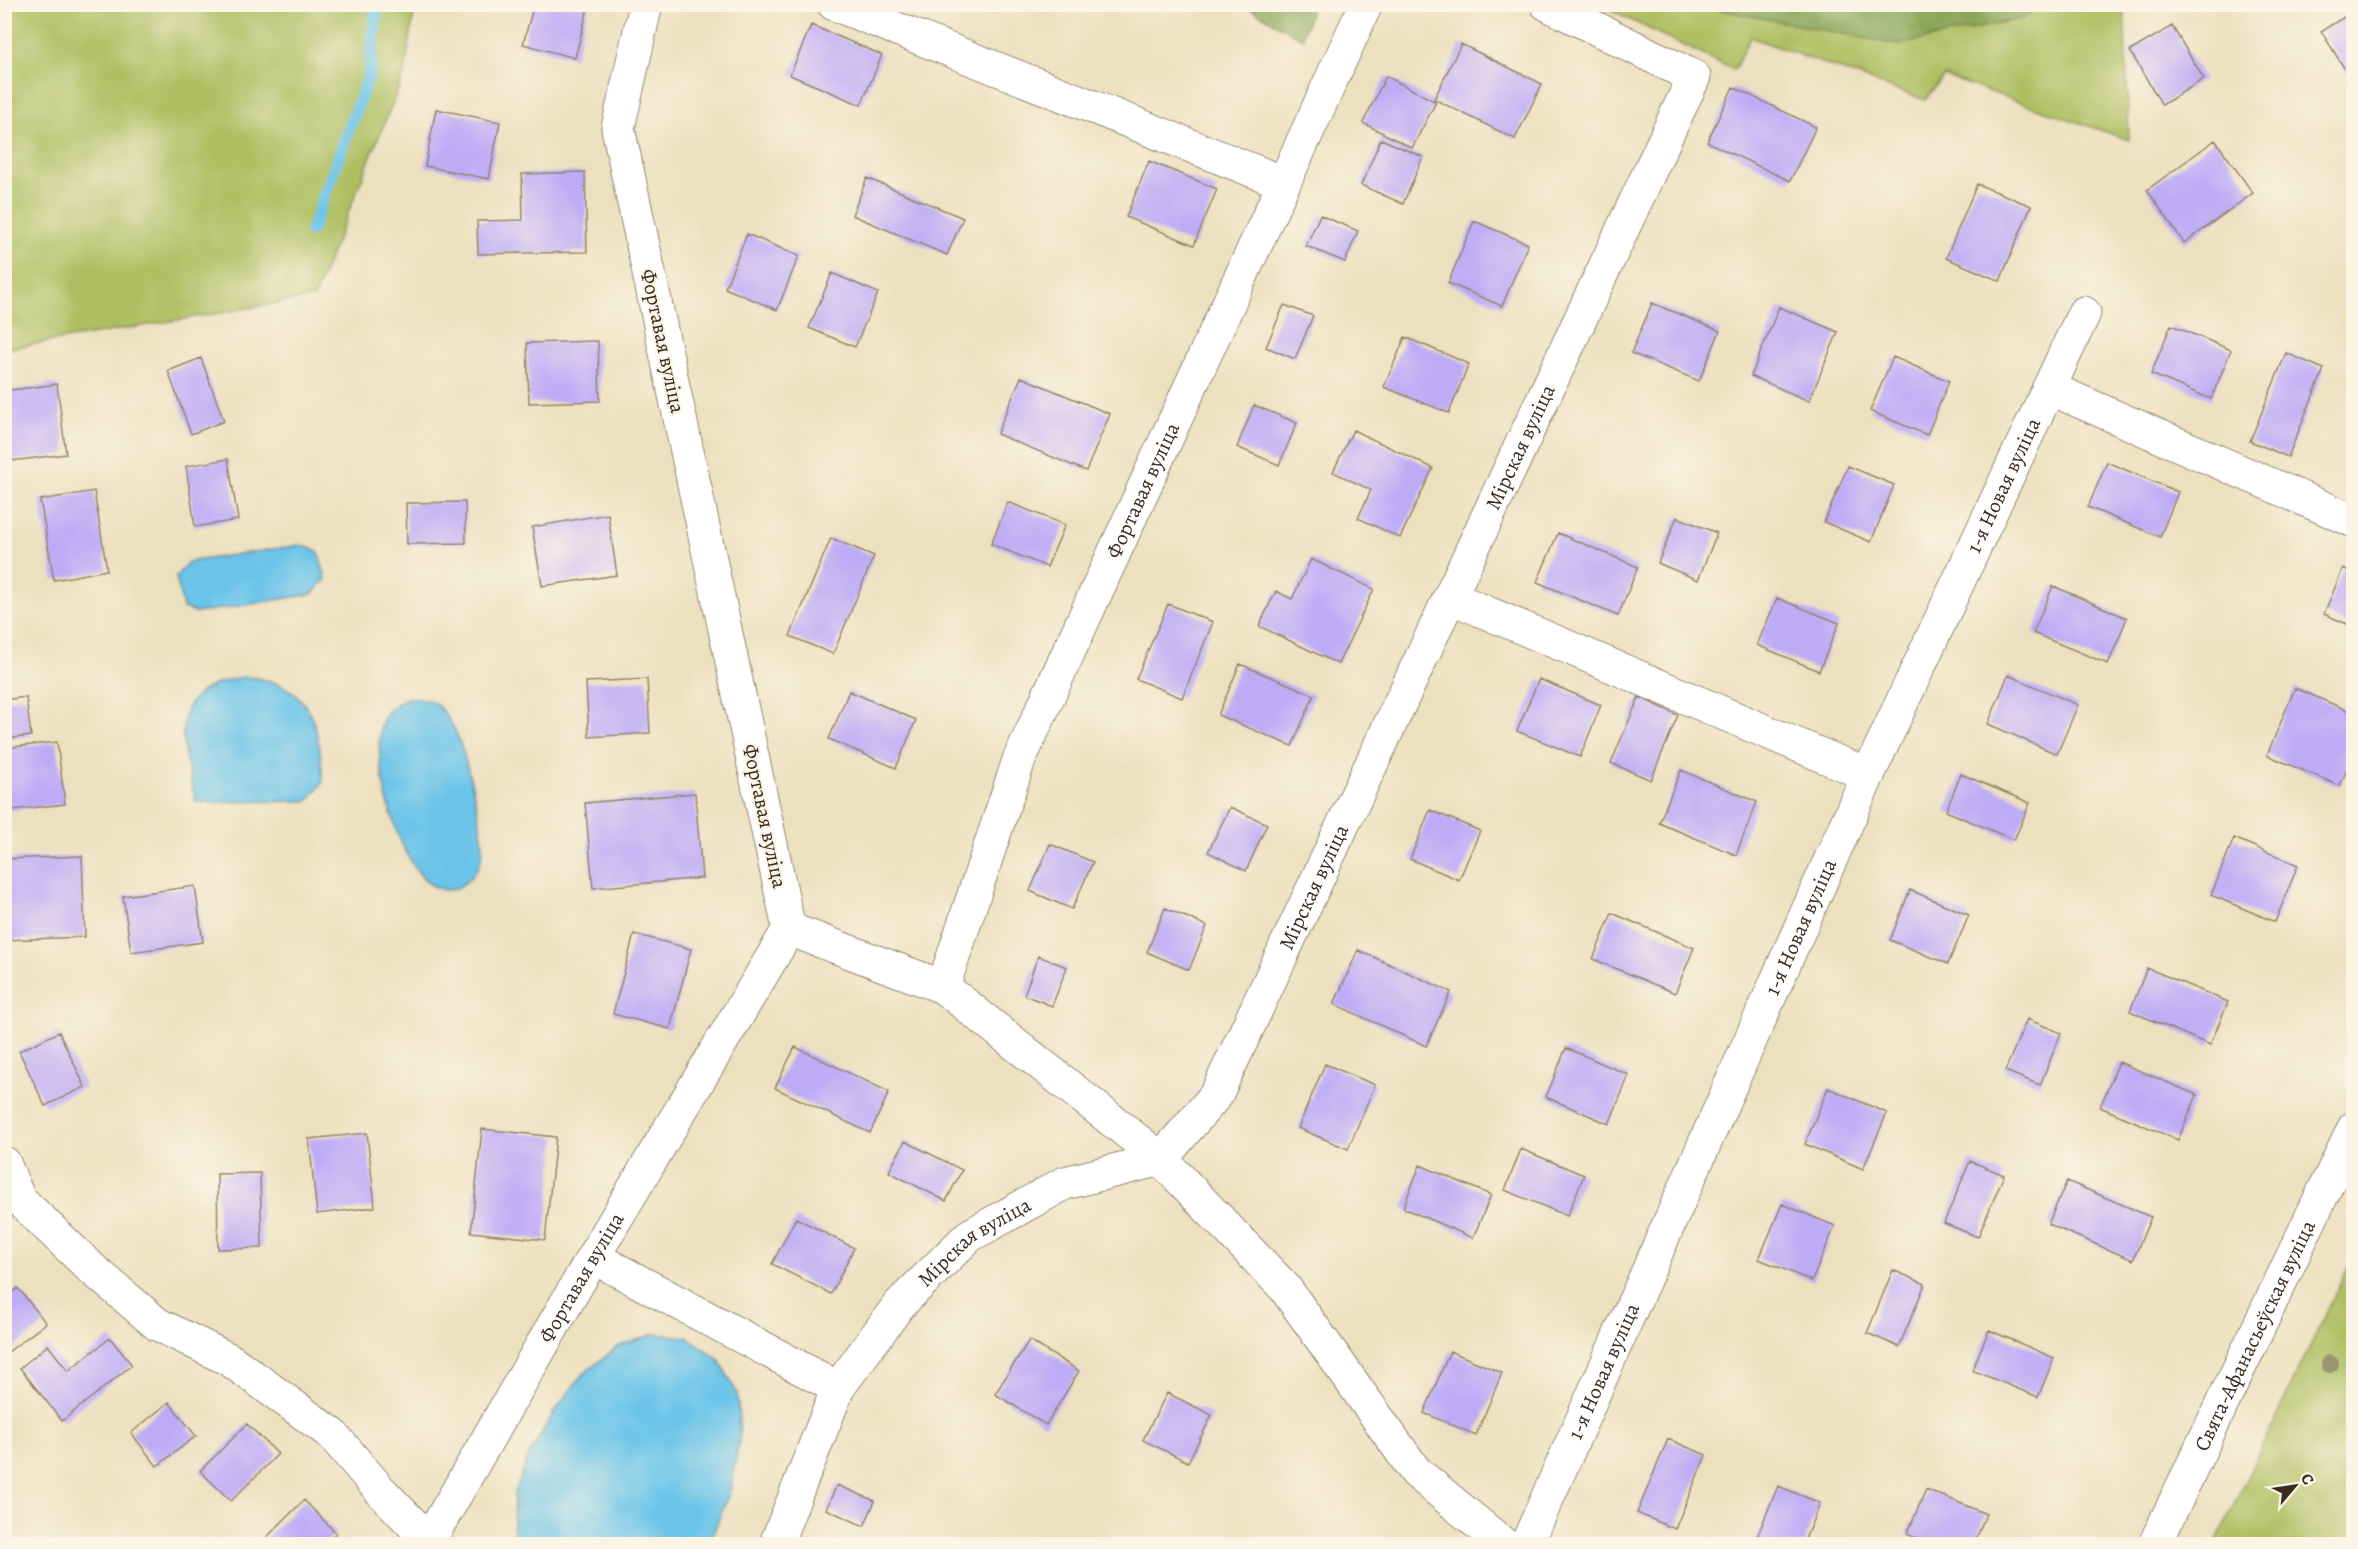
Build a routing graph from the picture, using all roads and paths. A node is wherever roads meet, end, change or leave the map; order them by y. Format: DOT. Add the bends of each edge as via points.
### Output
graph roads {
  1 [pos="646,4"];
  2 [pos="834,4"];
  3 [pos="1366,4"];
  4 [pos="1547,4"];
  5 [pos="1284,183"];
  6 [pos="2084,313"];
  7 [pos="2049,388"];
  8 [pos="2354,521"];
  9 [pos="1450,597"];
  10 [pos="1868,775"];
  11 [pos="789,929"];
  12 [pos="943,987"];
  13 [pos="2354,1128"];
  14 [pos="1161,1159"];
  15 [pos="4,1163"];
  16 [pos="593,1257"];
  17 [pos="838,1388"];
  18 [pos="428,1543"];
  19 [pos="776,1545"];
  20 [pos="1503,1545"];
  21 [pos="1527,1545"];
  22 [pos="2155,1545"];
  1 -- 11 [label="street, Фортавая вуліца" via="618,128"];
  2 -- 5 [label="street"];
  3 -- 5 [label="street, Фортавая вуліца"];
  4 -- 9 [label="street, Мірская вуліца" via="1694,77"];
  5 -- 12 [label="street, Фортавая вуліца" via="1019,760"];
  6 -- 7 [label="street, 1-я Новая вуліца"];
  7 -- 8 [label="street"];
  7 -- 10 [label="street, 1-я Новая вуліца"];
  9 -- 10 [label="street"];
  9 -- 14 [label="street, Мірская вуліца" via="1215,1095"];
  10 -- 21 [label="street, 1-я Новая вуліца"];
  11 -- 12 [label="street"];
  11 -- 16 [label="street, Фортавая вуліца"];
  12 -- 14 [label="street"];
  13 -- 22 [label="street, Свята-Афанасьеўская вуліца"];
  14 -- 17 [label="street, Мірская вуліца" via="1065,1183 969,1236 899,1305"];
  14 -- 20 [label="street" via="1286,1288 1416,1472"];
  15 -- 18 [label="street" via="19,1199 90,1267 157,1324 230,1360 333,1434"];
  16 -- 17 [label="street"];
  16 -- 18 [label="street, Фортавая вуліца"];
  17 -- 19 [label="street, Мірская вуліца"];
}
